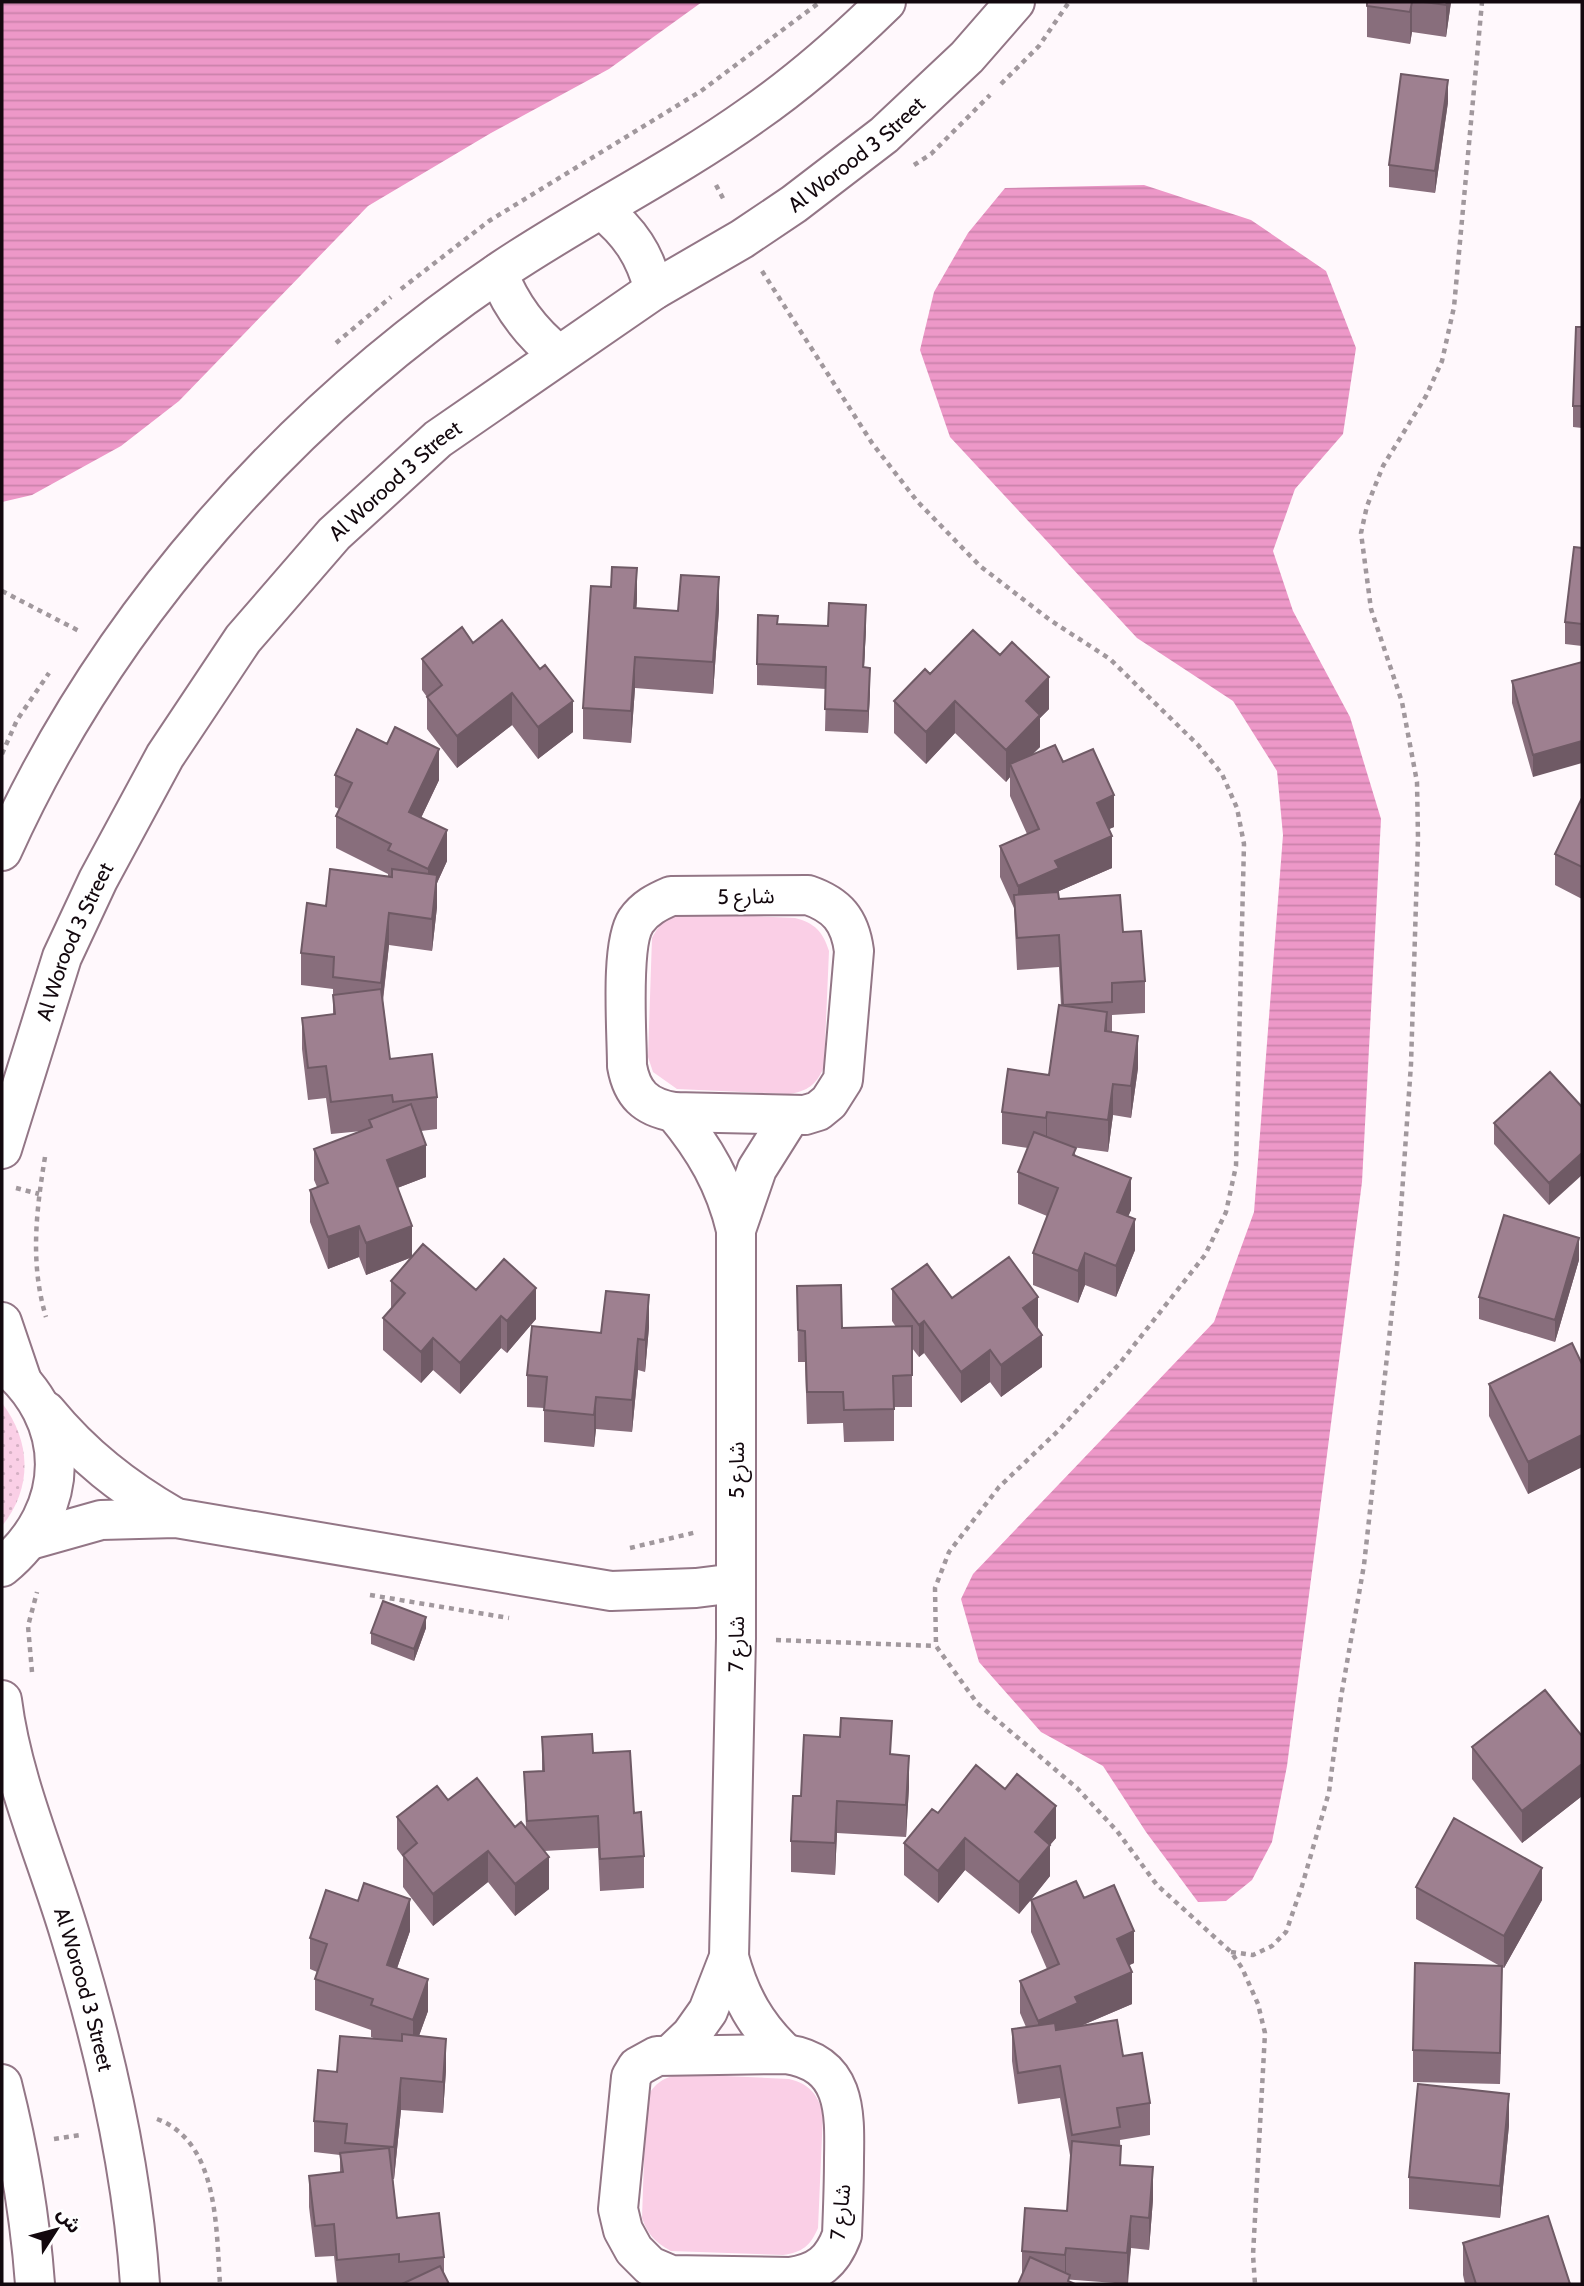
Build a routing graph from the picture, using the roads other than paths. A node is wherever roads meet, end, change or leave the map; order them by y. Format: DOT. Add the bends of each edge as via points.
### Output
graph roads {
  1 [pos="886,2"];
  2 [pos="1015,2"];
  3 [pos="601,209"];
  4 [pos="498,273"];
  5 [pos="654,290"];
  6 [pos="558,354"];
  7 [pos="2,851"];
  8 [pos="674,1112"];
  9 [pos="791,1115"];
  10 [pos="2,1149"];
  11 [pos="736,1230"];
  12 [pos="2,1322"];
  13 [pos="21,1382"];
  14 [pos="176,1518"];
  15 [pos="30,1539"];
  16 [pos="2,1567"];
  17 [pos="736,1583"];
  18 [pos="18,1691"];
  19 [pos="729,1957"];
  20 [pos="786,2054"];
  21 [pos="670,2055"];
  22 [pos="2,2084"];
  23 [pos="35,2284"];
  24 [pos="139,2284"];
  1 -- 3 [label="street" via="839,47 754,115"];
  2 -- 5 [label="street, Al Worood 3 Street" via="967,57 884,135 794,204"];
  3 -- 4 [label="street"];
  3 -- 5 [label="street" via="637,244"];
  4 -- 6 [label="street" via="518,313"];
  4 -- 7 [label="street" via="379,362 282,451 194,548 114,653 61,737"];
  5 -- 6 [label="street, Al Worood 3 Street"];
  6 -- 10 [label="street, Al Worood 3 Street" via="438,439 334,534 243,639 165,756 98,880 62,957"];
  8 -- 9 [label="street, شارع 5"];
  8 -- 9 [label="street, شارع 5" via="640,1099 626,1066 627,940 636,921 651,905 671,896 808,895 827,901 842,914 851,932 846,1054 843,1080 829,1102 818,1111"];
  8 -- 11 [label="street, شارع 5" via="714,1167"];
  9 -- 11 [label="street, شارع 5" via="757,1169"];
  11 -- 17 [label="street, شارع 5"];
  12 -- 13 [label="street"];
  13 -- 14 [label="street" via="102,1470"];
  13 -- 15 [label="street" via="51,1432 56,1460 44,1516"];
  14 -- 15 [label="street" via="101,1520"];
  14 -- 17 [label="street" via="611,1591"];
  15 -- 16 [label="street"];
  17 -- 19 [label="street, شارع 7"];
  18 -- 24 [label="street, Al Worood 3 Street" via="13,1753 71,1938 120,2128"];
  19 -- 20 [label="street, شارع 7" via="749,2011 765,2035"];
  19 -- 21 [label="street, شارع 7" via="708,2011"];
  20 -- 21 [label="street, شارع 7"];
  20 -- 21 [label="street, شارع 7" via="820,2066 834,2081 845,2120 842,2235 824,2266 790,2277 671,2275 642,2258 623,2230 618,2208 631,2077 646,2060"];
  22 -- 23 [label="street" via="30,2220"];
}
